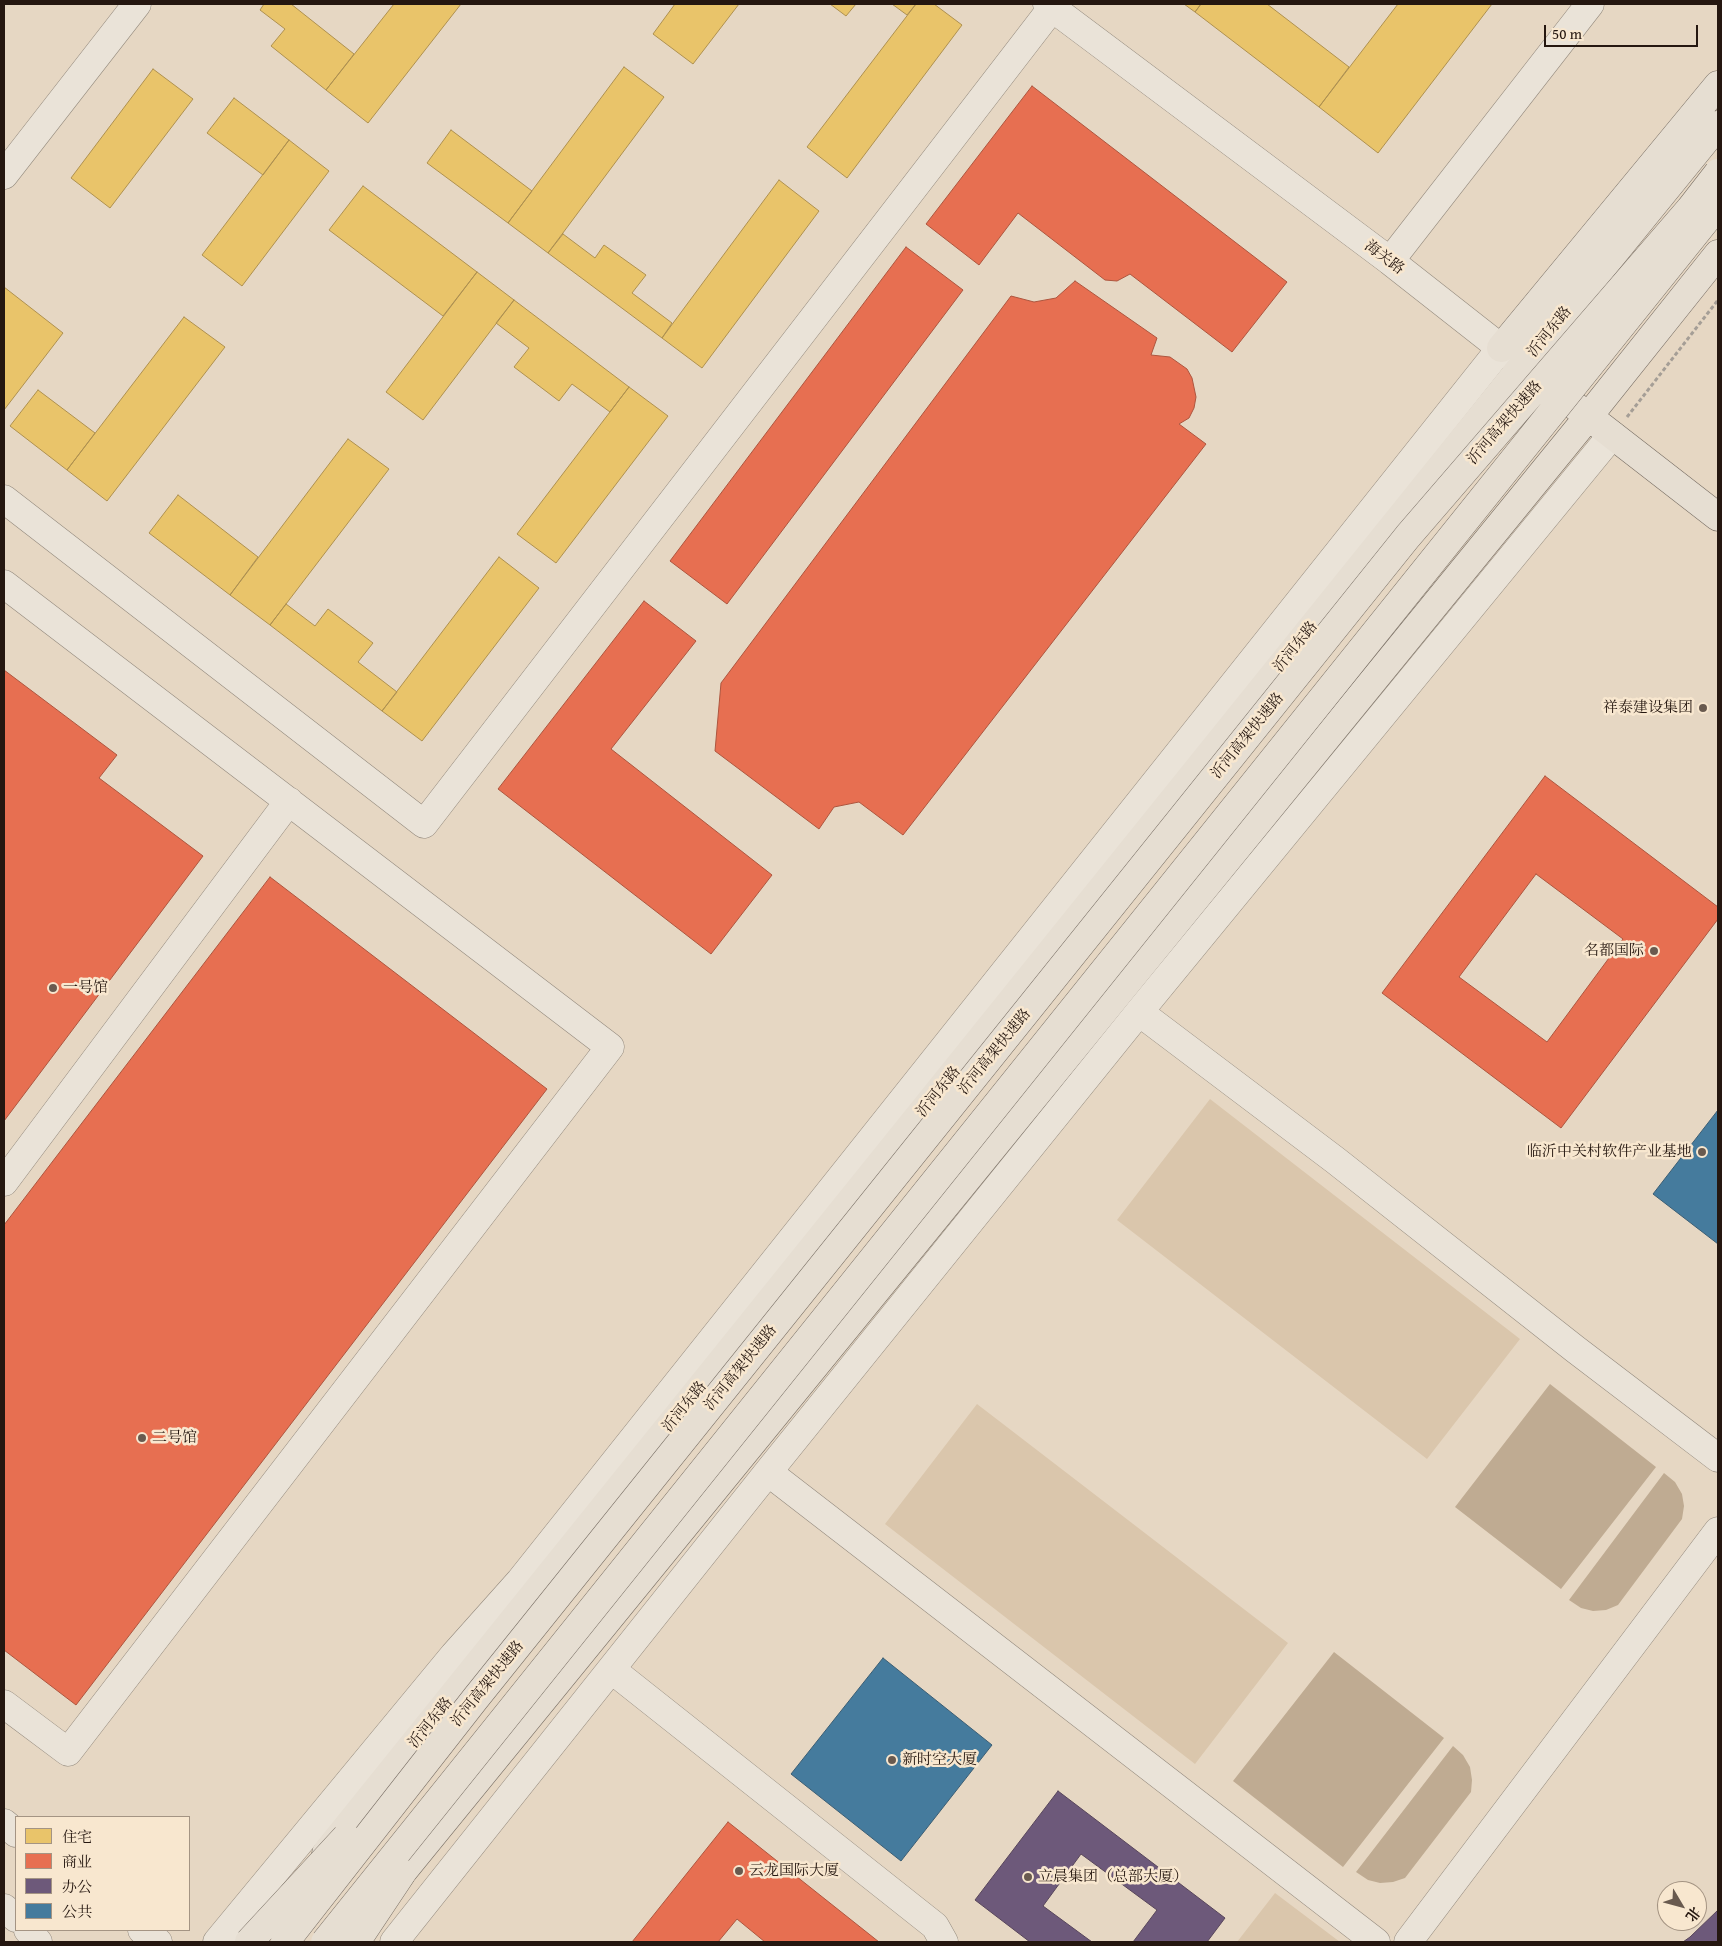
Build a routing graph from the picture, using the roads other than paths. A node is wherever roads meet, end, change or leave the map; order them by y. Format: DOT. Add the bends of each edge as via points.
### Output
graph roads {
  1 [pos="137,4"];
  2 [pos="1590,4"];
  3 [pos="1049,6"];
  4 [pos="1718,85"];
  5 [pos="1718,126"];
  6 [pos="1718,173"];
  7 [pos="4,176"];
  8 [pos="1718,205"];
  9 [pos="1718,254"];
  10 [pos="1390,261"];
  11 [pos="1501,348"];
  12 [pos="1523,366"];
  13 [pos="1588,417"];
  14 [pos="1612,435"];
  15 [pos="4,498"];
  16 [pos="1718,517"];
  17 [pos="4,584"];
  18 [pos="289,801"];
  19 [pos="1139,1012"];
  20 [pos="4,1182"];
  21 [pos="1718,1458"];
  22 [pos="768,1472"];
  23 [pos="606,1505"];
  24 [pos="1718,1531"];
  25 [pos="555,1537"];
  26 [pos="612,1670"];
  27 [pos="475,1699"];
  28 [pos="4,1704"];
  29 [pos="500,1724"];
  30 [pos="4,1823"];
  31 [pos="15,1832"];
  32 [pos="4,1908"];
  33 [pos="15,1917"];
  34 [pos="29,1931"];
  35 [pos="143,1931"];
  36 [pos="38,1942"];
  37 [pos="158,1942"];
  38 [pos="217,1942"];
  39 [pos="249,1942"];
  40 [pos="255,1942"];
  41 [pos="285,1942"];
  42 [pos="325,1942"];
  43 [pos="345,1942"];
  44 [pos="356,1942"];
  45 [pos="394,1942"];
  46 [pos="944,1942"];
  47 [pos="1376,1942"];
  48 [pos="1408,1942"];
  1 -- 7 [label="street"];
  2 -- 10 [label="street"];
  3 -- 10 [label="street, 海关路"];
  3 -- 15 [label="street" via="424,824"];
  4 -- 11 [label="main road"];
  5 -- 12 [label="main road, 沂河东路"];
  6 -- 27 [label="main road, 沂河高架快速路, bridge" via="1408,536"];
  8 -- 29 [label="main road, 沂河高架快速路, bridge"];
  9 -- 13 [label="main road"];
  10 -- 11 [label="street, 海关路"];
  11 -- 12 [label="street, 海关路"];
  11 -- 25 [label="street"];
  12 -- 13 [label="main road, 海关路"];
  12 -- 23 [label="main road, 沂河东路"];
  13 -- 14 [label="main road, 海关路"];
  13 -- 43 [label="main road"];
  14 -- 16 [label="main road, 海关路"];
  14 -- 19 [label="street"];
  17 -- 18 [label="street"];
  18 -- 20 [label="street"];
  18 -- 28 [label="street" via="610,1048 68,1752"];
  19 -- 21 [label="street"];
  19 -- 22 [label="street"];
  22 -- 26 [label="street"];
  22 -- 47 [label="street"];
  23 -- 25 [label="main road"];
  23 -- 40 [label="main road, 沂河东路"];
  24 -- 48 [label="street"];
  25 -- 38 [label="street" via="454,1654"];
  26 -- 45 [label="street"];
  26 -- 46 [label="street" via="935,1926"];
  27 -- 39 [label="main road, bridge"];
  27 -- 41 [label="main road, 沂河高架快速路, bridge"];
  29 -- 42 [label="main road, 沂河高架快速路, bridge"];
  29 -- 44 [label="main road, bridge"];
  30 -- 31 [label="street"];
  32 -- 33 [label="street"];
  34 -- 36 [label="street"];
  35 -- 37 [label="street"];
}
